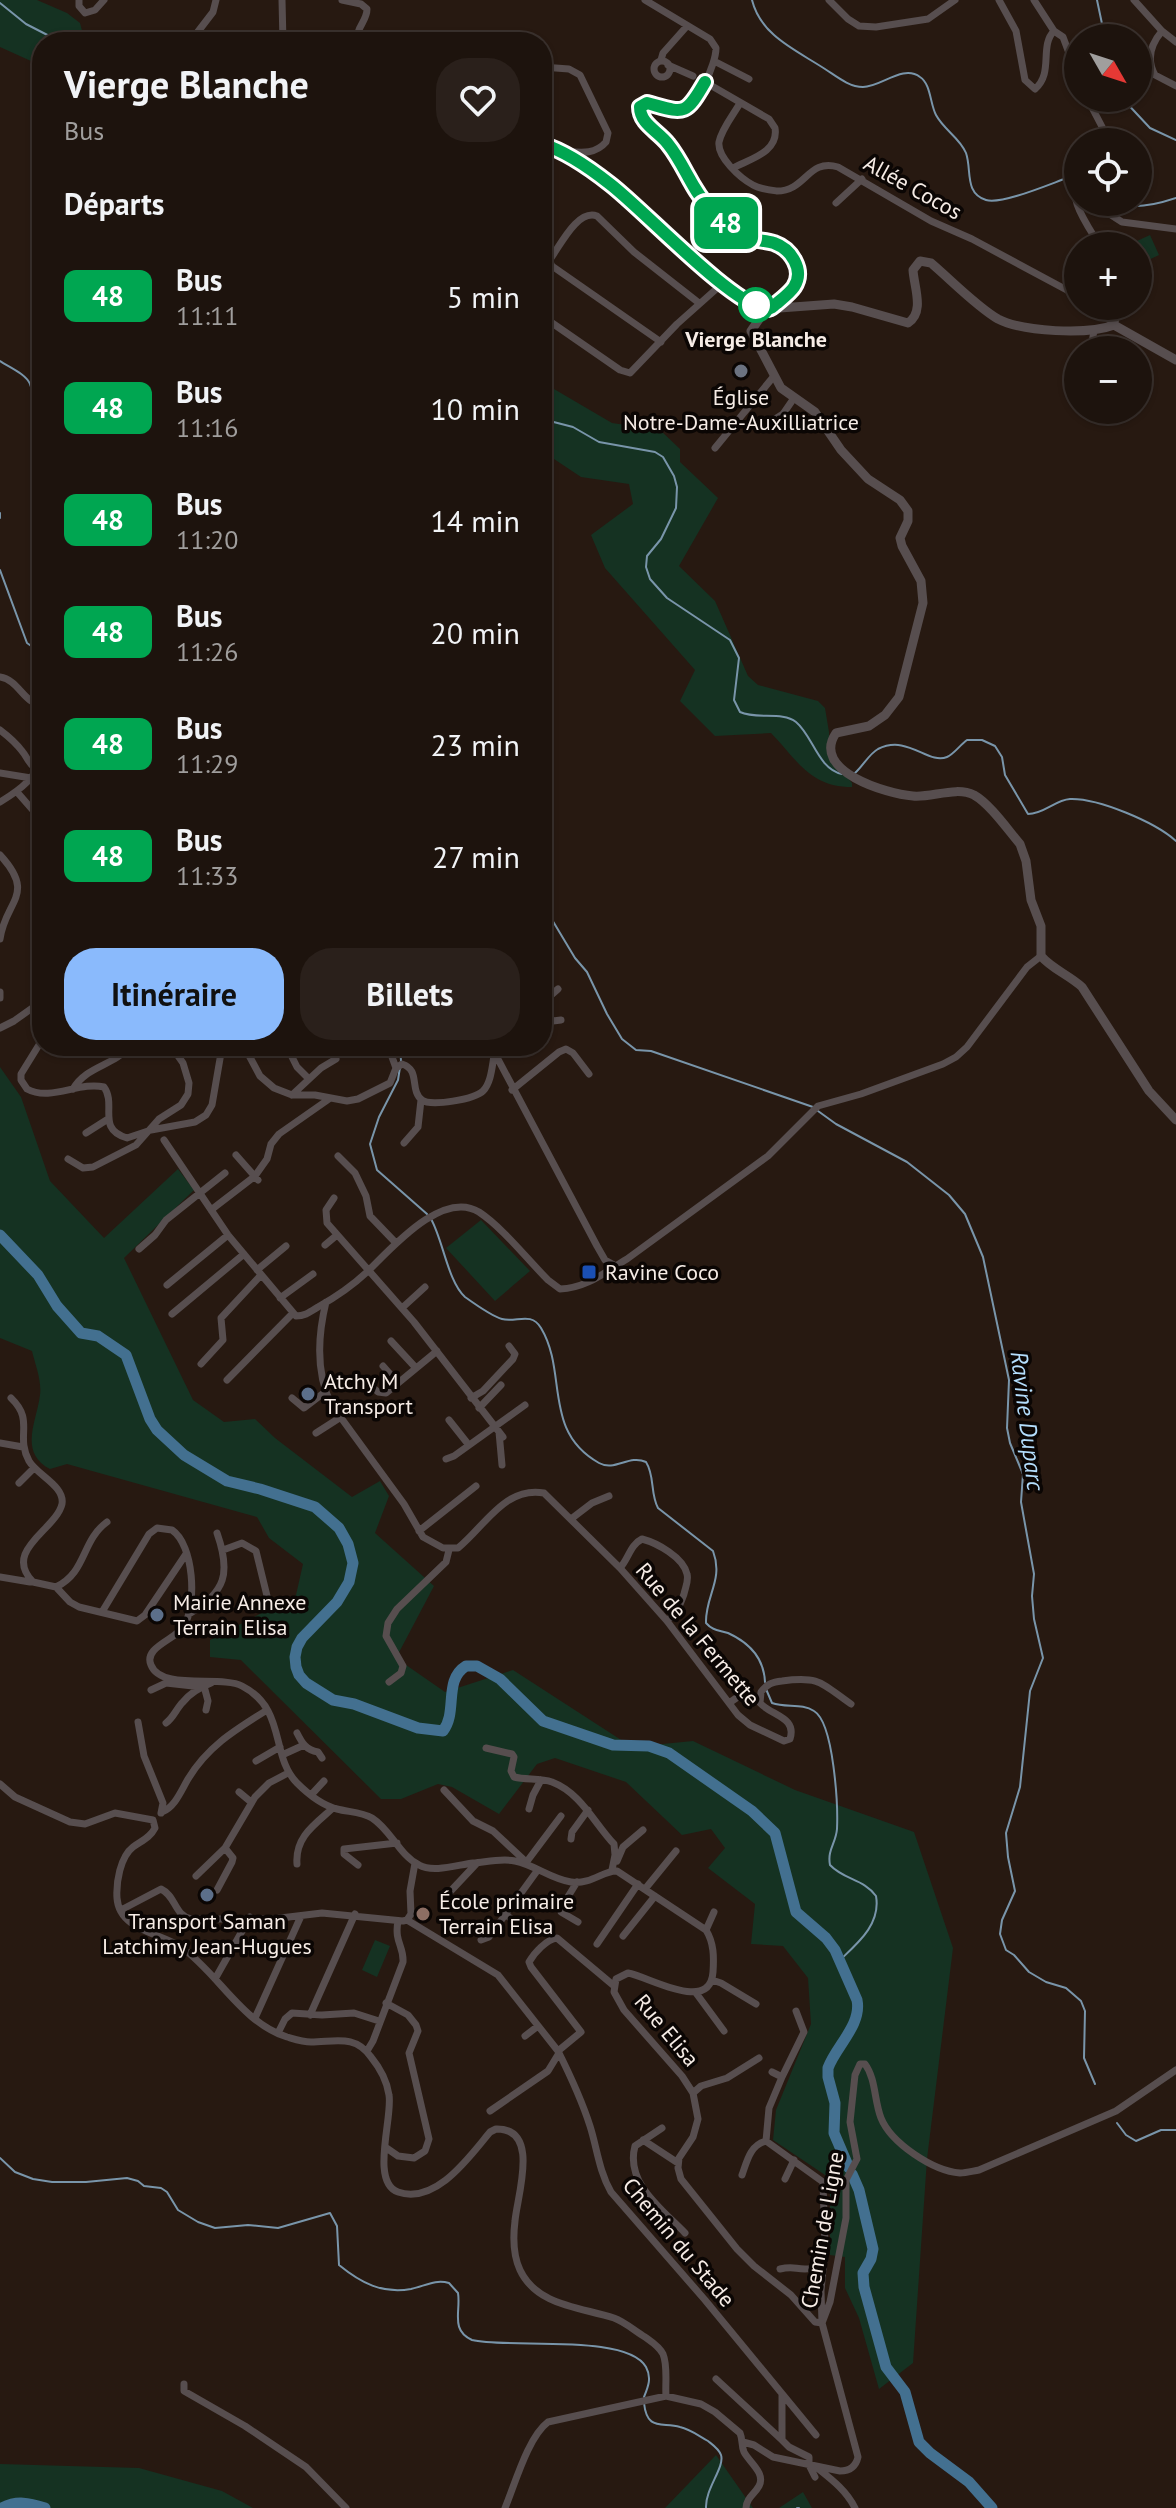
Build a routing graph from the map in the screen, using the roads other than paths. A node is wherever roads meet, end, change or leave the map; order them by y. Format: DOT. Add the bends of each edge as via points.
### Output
graph roads {
  1 [pos="79,0"];
  2 [pos="104,0"];
  3 [pos="216,0"];
  4 [pos="282,0"];
  5 [pos="342,0"];
  6 [pos="645,0"];
  7 [pos="829,0"];
  8 [pos="955,0"];
  9 [pos="999,0"];
  10 [pos="1034,0"];
  11 [pos="1134,0"];
  12 [pos="687,26"];
  13 [pos="1054,31"];
  14 [pos="1162,31"];
  15 [pos="198,32"];
  16 [pos="283,32"];
  17 [pos="357,32"];
  18 [pos="1064,40"];
  19 [pos="1176,42"];
  20 [pos="714,61"];
  21 [pos="552,68"];
  22 [pos="693,76"];
  23 [pos="749,79"];
  24 [pos="705,82"];
  25 [pos="1176,86"];
  26 [pos="740,103"];
  27 [pos="552,148"];
  28 [pos="559,151"];
  29 [pos="733,168"];
  30 [pos="862,179"];
  31 [pos="836,203"];
  32 [pos="1113,216"];
  33 [pos="1176,229"];
  34 [pos="552,257"];
  35 [pos="552,266"];
  36 [pos="723,283"];
  37 [pos="1064,288"];
  38 [pos="699,303"];
  39 [pos="769,308"];
  40 [pos="1109,320"];
  41 [pos="1116,320"];
  42 [pos="552,323"];
  43 [pos="1114,325"];
  44 [pos="1094,330"];
  45 [pos="1093,336"];
  46 [pos="661,342"];
  47 [pos="1176,360"];
  48 [pos="774,376"];
  49 [pos="794,398"];
  50 [pos="772,421"];
  51 [pos="715,448"];
  52 [pos="0,677"];
  53 [pos="32,703"];
  54 [pos="0,730"];
  55 [pos="32,766"];
  56 [pos="0,773"];
  57 [pos="31,778"];
  58 [pos="17,792"];
  59 [pos="0,802"];
  60 [pos="32,809"];
  61 [pos="0,855"];
  62 [pos="0,939"];
  63 [pos="1041,956"];
  64 [pos="558,989"];
  65 [pos="0,992"];
  66 [pos="552,995"];
  67 [pos="0,998"];
  68 [pos="32,1007"];
  69 [pos="552,1020"];
  70 [pos="561,1020"];
  71 [pos="0,1028"];
  72 [pos="32,1055"];
  73 [pos="115,1056"];
  74 [pos="177,1056"];
  75 [pos="220,1056"];
  76 [pos="249,1056"];
  77 [pos="292,1056"];
  78 [pos="392,1056"];
  79 [pos="492,1056"];
  80 [pos="497,1056"];
  81 [pos="336,1059"];
  82 [pos="396,1068"];
  83 [pos="589,1074"];
  84 [pos="309,1079"];
  85 [pos="73,1089"];
  86 [pos="512,1090"];
  87 [pos="292,1095"];
  88 [pos="329,1099"];
  89 [pos="421,1100"];
  90 [pos="108,1119"];
  91 [pos="1176,1120"];
  92 [pos="151,1130"];
  93 [pos="86,1133"];
  94 [pos="164,1140"];
  95 [pos="404,1143"];
  96 [pos="236,1155"];
  97 [pos="338,1156"];
  98 [pos="68,1159"];
  99 [pos="225,1173"];
  100 [pos="256,1178"];
  101 [pos="199,1191"];
  102 [pos="334,1198"];
  103 [pos="211,1210"];
  104 [pos="228,1235"];
  105 [pos="337,1235"];
  106 [pos="395,1242"];
  107 [pos="325,1245"];
  108 [pos="286,1246"];
  109 [pos="139,1249"];
  110 [pos="244,1254"];
  111 [pos="614,1265"];
  112 [pos="369,1270"];
  113 [pos="259,1273"];
  114 [pos="313,1274"];
  115 [pos="167,1285"];
  116 [pos="425,1287"];
  117 [pos="280,1298"];
  118 [pos="326,1302"];
  119 [pos="402,1308"];
  120 [pos="293,1313"];
  121 [pos="172,1314"];
  122 [pos="391,1341"];
  123 [pos="509,1346"];
  124 [pos="437,1351"];
  125 [pos="201,1364"];
  126 [pos="383,1366"];
  127 [pos="416,1368"];
  128 [pos="227,1380"];
  129 [pos="368,1383"];
  130 [pos="398,1383"];
  131 [pos="501,1385"];
  132 [pos="325,1392"];
  133 [pos="11,1398"];
  134 [pos="292,1398"];
  135 [pos="471,1398"];
  136 [pos="525,1405"];
  137 [pos="479,1408"];
  138 [pos="341,1417"];
  139 [pos="449,1420"];
  140 [pos="498,1432"];
  141 [pos="316,1433"];
  142 [pos="0,1443"];
  143 [pos="468,1444"];
  144 [pos="23,1447"];
  145 [pos="446,1459"];
  146 [pos="502,1465"];
  147 [pos="34,1468"];
  148 [pos="19,1483"];
  149 [pos="476,1486"];
  150 [pos="609,1496"];
  151 [pos="571,1519"];
  152 [pos="107,1522"];
  153 [pos="419,1531"];
  154 [pos="217,1533"];
  155 [pos="223,1550"];
  156 [pos="449,1550"];
  157 [pos="186,1554"];
  158 [pos="620,1568"];
  159 [pos="0,1577"];
  160 [pos="33,1582"];
  161 [pos="56,1587"];
  162 [pos="268,1600"];
  163 [pos="102,1612"];
  164 [pos="189,1614"];
  165 [pos="667,1621"];
  166 [pos="213,1682"];
  167 [pos="389,1682"];
  168 [pos="203,1686"];
  169 [pos="151,1690"];
  170 [pos="748,1690"];
  171 [pos="729,1703"];
  172 [pos="851,1704"];
  173 [pos="206,1710"];
  174 [pos="267,1710"];
  175 [pos="166,1723"];
  176 [pos="136,1726"];
  177 [pos="297,1733"];
  178 [pos="304,1745"];
  179 [pos="486,1748"];
  180 [pos="281,1751"];
  181 [pos="322,1758"];
  182 [pos="256,1761"];
  183 [pos="288,1773"];
  184 [pos="541,1780"];
  185 [pos="324,1781"];
  186 [pos="0,1784"];
  187 [pos="444,1790"];
  188 [pos="239,1792"];
  189 [pos="311,1795"];
  190 [pos="251,1802"];
  191 [pos="333,1808"];
  192 [pos="529,1809"];
  193 [pos="588,1810"];
  194 [pos="162,1812"];
  195 [pos="561,1816"];
  196 [pos="153,1820"];
  197 [pos="643,1830"];
  198 [pos="571,1839"];
  199 [pos="397,1843"];
  200 [pos="225,1848"];
  201 [pos="676,1851"];
  202 [pos="415,1863"];
  203 [pos="478,1863"];
  204 [pos="297,1864"];
  205 [pos="525,1864"];
  206 [pos="358,1865"];
  207 [pos="612,1870"];
  208 [pos="537,1871"];
  209 [pos="196,1876"];
  210 [pos="577,1882"];
  211 [pos="642,1887"];
  212 [pos="217,1890"];
  213 [pos="446,1896"];
  214 [pos="655,1896"];
  215 [pos="121,1910"];
  216 [pos="714,1912"];
  217 [pos="355,1914"];
  218 [pos="505,1914"];
  219 [pos="301,1916"];
  220 [pos="250,1917"];
  221 [pos="403,1921"];
  222 [pos="578,1922"];
  223 [pos="526,1930"];
  224 [pos="706,1930"];
  225 [pos="623,1936"];
  226 [pos="481,1940"];
  227 [pos="597,1944"];
  228 [pos="215,1979"];
  229 [pos="712,1980"];
  230 [pos="613,1985"];
  231 [pos="696,1993"];
  232 [pos="386,2003"];
  233 [pos="756,2004"];
  234 [pos="796,2011"];
  235 [pos="310,2015"];
  236 [pos="255,2018"];
  237 [pos="379,2021"];
  238 [pos="538,2026"];
  239 [pos="724,2031"];
  240 [pos="278,2033"];
  241 [pos="525,2036"];
  242 [pos="367,2051"];
  243 [pos="558,2052"];
  244 [pos="759,2058"];
  245 [pos="1176,2070"];
  246 [pos="772,2072"];
  247 [pos="782,2077"];
  248 [pos="693,2093"];
  249 [pos="490,2111"];
  250 [pos="662,2128"];
  251 [pos="643,2140"];
  252 [pos="766,2141"];
  253 [pos="385,2147"];
  254 [pos="794,2160"];
  255 [pos="678,2163"];
  256 [pos="742,2175"];
  257 [pos="785,2179"];
  258 [pos="685,2233"];
  259 [pos="780,2269"];
  260 [pos="823,2270"];
  261 [pos="806,2302"];
  262 [pos="807,2315"];
  263 [pos="822,2323"];
  264 [pos="716,2379"];
  265 [pos="184,2384"];
  266 [pos="782,2394"];
  267 [pos="666,2396"];
  268 [pos="816,2435"];
  269 [pos="782,2440"];
  270 [pos="743,2442"];
  271 [pos="812,2465"];
  272 [pos="815,2477"];
  273 [pos="346,2508"];
  274 [pos="505,2508"];
  275 [pos="746,2508"];
  276 [pos="855,2508"];
  1 -- 2 [label="street" via="82,10 90,13"];
  3 -- 15 [label="street"];
  4 -- 16 [label="street"];
  5 -- 17 [label="street" via="367,9"];
  6 -- 12 [label="street"];
  7 -- 8 [label="street" via="859,26 876,27 923,21"];
  9 -- 13 [label="street" via="1016,31 1025,80 1032,88 1043,80 1048,38"];
  10 -- 13 [label="street"];
  11 -- 14 [label="street"];
  12 -- 20 [label="street" via="714,43"];
  12 -- 22 [label="street" via="663,53 665,62"];
  13 -- 18 [label="street"];
  14 -- 19 [label="street"];
  14 -- 25 [label="street" via="1151,51 1152,69"];
  20 -- 23 [label="street"];
  20 -- 24 [label="street"];
  21 -- 28 [label="street" via="580,75 608,133 603,146 591,153"];
  24 -- 26 [label="street"];
  24 -- 39 [label="street" via="683,111 647,103 639,110 671,147 711,209 743,235 777,244 791,256 797,279"];
  26 -- 29 [label="street" via="719,145"];
  26 -- 29 [label="street" via="773,123 777,134 765,152"];
  27 -- 28 [label="street"];
  28 -- 36 [label="street" via="615,187"];
  29 -- 30 [label="street, Allée Cocos" via="754,186 775,191 794,187 824,164"];
  30 -- 31 [label="street"];
  30 -- 37 [label="street, Allée Cocos" via="931,221"];
  32 -- 33 [label="street" via="1122,222"];
  34 -- 38 [label="street" via="578,221 591,213"];
  35 -- 46 [label="street"];
  36 -- 38 [label="street"];
  36 -- 39 [label="street" via="746,301"];
  38 -- 46 [label="street"];
  39 -- 44 [label="street" via="834,304 908,323 917,310 913,270 925,260 1001,320 1039,329"];
  39 -- 48 [label="street" via="751,331"];
  40 -- 43 [label="street"];
  41 -- 43 [label="street"];
  42 -- 46 [label="street" via="627,374"];
  43 -- 44 [label="street"];
  43 -- 47 [label="street"];
  44 -- 45 [label="street"];
  48 -- 49 [label="street"];
  48 -- 51 [label="street"];
  49 -- 50 [label="street"];
  49 -- 63 [label="street" via="815,412 868,479 907,507 902,546 923,592 899,697 869,726 833,737 831,751 840,769 855,778 907,795 975,795 1024,852 1041,926"];
  52 -- 53 [label="street" via="12,681"];
  54 -- 55 [label="street"];
  56 -- 57 [label="street"];
  57 -- 58 [label="street"];
  58 -- 59 [label="street"];
  58 -- 60 [label="street"];
  61 -- 62 [label="street" via="18,887"];
  63 -- 91 [label="street" via="1082,987 1149,1091"];
  63 -- 111 [label="street" via="956,1057 818,1106 768,1156"];
  64 -- 66 [label="street"];
  65 -- 67 [label="street"];
  68 -- 71 [label="street"];
  69 -- 70 [label="street"];
  72 -- 85 [label="street" via="22,1070 24,1085 39,1093"];
  73 -- 85 [label="street" via="84,1075"];
  74 -- 92 [label="street" via="187,1074 188,1094"];
  75 -- 92 [label="street" via="208,1113 195,1122"];
  76 -- 87 [label="street" via="260,1076"];
  77 -- 84 [label="street"];
  78 -- 82 [label="street"];
  79 -- 89 [label="street" via="489,1082 477,1096"];
  80 -- 86 [label="street"];
  81 -- 84 [label="street"];
  82 -- 88 [label="street" via="384,1087 352,1101"];
  82 -- 89 [label="street" via="407,1065"];
  83 -- 86 [label="street" via="566,1049"];
  84 -- 87 [label="street"];
  85 -- 90 [label="street" via="106,1088"];
  86 -- 111 [label="street" via="605,1260"];
  87 -- 88 [label="street"];
  88 -- 100 [label="street" via="277,1136"];
  89 -- 95 [label="street" via="418,1127"];
  90 -- 92 [label="street" via="122,1137"];
  90 -- 93 [label="street"];
  92 -- 98 [label="street" via="136,1145 93,1167 83,1168"];
  94 -- 101 [label="street"];
  96 -- 100 [label="street"];
  97 -- 106 [label="street" via="355,1173 370,1216"];
  99 -- 101 [label="street"];
  100 -- 103 [label="street"];
  101 -- 103 [label="street"];
  101 -- 109 [label="street"];
  102 -- 105 [label="street" via="325,1216"];
  103 -- 104 [label="street"];
  104 -- 110 [label="street"];
  104 -- 115 [label="street"];
  105 -- 107 [label="street"];
  105 -- 112 [label="street"];
  106 -- 111 [label="street" via="461,1207 479,1212 560,1289 590,1283"];
  106 -- 112 [label="street"];
  108 -- 113 [label="street"];
  110 -- 113 [label="street"];
  110 -- 121 [label="street"];
  112 -- 118 [label="street"];
  112 -- 119 [label="street"];
  113 -- 117 [label="street"];
  113 -- 125 [label="street" via="221,1318 223,1340"];
  114 -- 117 [label="street"];
  116 -- 119 [label="street"];
  117 -- 120 [label="street"];
  118 -- 120 [label="street" via="303,1316"];
  118 -- 132 [label="street" via="320,1338"];
  119 -- 124 [label="street"];
  120 -- 128 [label="street"];
  122 -- 127 [label="street"];
  123 -- 135 [label="street" via="513,1359"];
  124 -- 127 [label="street"];
  124 -- 135 [label="street"];
  126 -- 130 [label="street"];
  127 -- 130 [label="street"];
  129 -- 130 [label="street" via="382,1394"];
  131 -- 137 [label="street"];
  132 -- 134 [label="street" via="304,1408"];
  132 -- 138 [label="street"];
  133 -- 144 [label="street" via="23,1412"];
  135 -- 137 [label="street"];
  136 -- 140 [label="street"];
  137 -- 140 [label="street"];
  138 -- 141 [label="street"];
  138 -- 153 [label="street"];
  139 -- 143 [label="street"];
  140 -- 143 [label="street"];
  140 -- 146 [label="street"];
  142 -- 144 [label="street"];
  143 -- 145 [label="street"];
  144 -- 147 [label="street"];
  147 -- 148 [label="street"];
  147 -- 160 [label="street" via="62,1499 25,1555 26,1573"];
  149 -- 153 [label="street"];
  150 -- 151 [label="street"];
  151 -- 156 [label="street, Rue de la Fermette" via="544,1493 517,1494 462,1545"];
  151 -- 158 [label="street, Rue de la Fermette"];
  152 -- 161 [label="street" via="91,1537 78,1570"];
  153 -- 156 [label="street"];
  154 -- 155 [label="street"];
  155 -- 162 [label="street" via="242,1543 256,1551"];
  155 -- 164 [label="street" via="223,1581 208,1602"];
  156 -- 167 [label="street, Rue de la Fermette" via="446,1562 388,1623 386,1636 403,1666"];
  157 -- 163 [label="street" via="140,1620"];
  157 -- 163 [label="street" via="177,1533 162,1527 153,1530"];
  157 -- 164 [label="street" via="193,1598"];
  158 -- 165 [label="street, Rue de la Fermette"];
  158 -- 165 [label="street" via="642,1539 681,1564 687,1584 677,1611"];
  159 -- 160 [label="street"];
  160 -- 161 [label="street"];
  161 -- 163 [label="street" via="75,1604"];
  164 -- 166 [label="street" via="179,1633 152,1653 151,1665 170,1678"];
  165 -- 171 [label="street, Rue de la Fermette"];
  166 -- 168 [label="street"];
  166 -- 174 [label="street" via="239,1684"];
  168 -- 169 [label="street" via="166,1683"];
  168 -- 173 [label="street"];
  168 -- 175 [label="street"];
  170 -- 171 [label="street"];
  171 -- 172 [label="street, Rue de la Fermette" via="750,1725 780,1740 790,1739 789,1722 760,1703 772,1683 810,1679"];
  174 -- 180 [label="street"];
  174 -- 194 [label="street" via="203,1756 172,1806"];
  176 -- 194 [label="street"];
  177 -- 178 [label="street"];
  178 -- 180 [label="street"];
  178 -- 181 [label="street"];
  179 -- 184 [label="street" via="513,1755 514,1777"];
  180 -- 182 [label="street"];
  180 -- 183 [label="street"];
  183 -- 189 [label="street"];
  183 -- 190 [label="street"];
  184 -- 192 [label="street"];
  184 -- 193 [label="street" via="558,1785"];
  185 -- 189 [label="street"];
  186 -- 196 [label="street" via="15,1797 70,1822 85,1824 115,1813"];
  187 -- 205 [label="street"];
  188 -- 190 [label="street"];
  189 -- 191 [label="street"];
  190 -- 200 [label="street"];
  191 -- 199 [label="street" via="369,1816"];
  191 -- 204 [label="street" via="301,1838"];
  193 -- 198 [label="street"];
  193 -- 207 [label="street" via="614,1844"];
  194 -- 196 [label="street"];
  195 -- 205 [label="street"];
  196 -- 215 [label="street" via="152,1834 125,1856 117,1894"];
  197 -- 207 [label="street" via="623,1847"];
  199 -- 202 [label="street"];
  199 -- 206 [label="street" via="345,1848 343,1853"];
  200 -- 209 [label="street"];
  200 -- 212 [label="street" via="233,1858"];
  201 -- 211 [label="street"];
  202 -- 203 [label="street" via="432,1868"];
  202 -- 221 [label="street" via="411,1914"];
  203 -- 205 [label="street"];
  203 -- 213 [label="street"];
  205 -- 208 [label="street"];
  207 -- 210 [label="street"];
  207 -- 211 [label="street"];
  208 -- 210 [label="street"];
  208 -- 218 [label="street"];
  210 -- 222 [label="street" via="561,1912"];
  211 -- 214 [label="street"];
  211 -- 227 [label="street"];
  214 -- 224 [label="street"];
  214 -- 225 [label="street"];
  215 -- 220 [label="street" via="161,1889 188,1918"];
  215 -- 228 [label="street" via="140,1929 181,1947"];
  216 -- 224 [label="street"];
  217 -- 219 [label="street"];
  217 -- 221 [label="street"];
  217 -- 235 [label="street"];
  218 -- 223 [label="street"];
  218 -- 226 [label="street"];
  219 -- 220 [label="street"];
  219 -- 236 [label="street"];
  220 -- 228 [label="street"];
  221 -- 232 [label="street" via="397,1940 403,1957"];
  221 -- 238 [label="street, Chemin du Stade" via="498,1975"];
  224 -- 229 [label="street" via="712,1945"];
  228 -- 236 [label="street"];
  229 -- 231 [label="street, Rue Elisa"];
  229 -- 233 [label="street"];
  230 -- 231 [label="street, Rue Elisa" via="628,1973"];
  230 -- 243 [label="street" via="557,1938 530,1960 581,2032"];
  230 -- 248 [label="street, Rue Elisa" via="624,2010"];
  231 -- 239 [label="street, Rue Elisa"];
  232 -- 237 [label="street"];
  232 -- 253 [label="street" via="408,2015 418,2031 409,2053 429,2139 425,2151 414,2158 405,2159"];
  234 -- 247 [label="street" via="804,2032"];
  235 -- 237 [label="street" via="354,2013"];
  235 -- 240 [label="street" via="289,2014"];
  236 -- 240 [label="street"];
  237 -- 242 [label="street"];
  238 -- 241 [label="street"];
  238 -- 243 [label="street, Chemin du Stade"];
  240 -- 242 [label="street" via="307,2042 351,2041"];
  242 -- 253 [label="street" via="390,2096"];
  243 -- 249 [label="street" via="548,2071"];
  243 -- 266 [label="street, Chemin du Stade" via="611,2192"];
  244 -- 248 [label="street, Rue Elisa"];
  245 -- 263 [label="street, Chemin de Ligne" via="1104,2117 979,2170 960,2173 927,2161 890,2134 881,2119 870,2071 860,2064 850,2122 857,2163 846,2180 846,2218"];
  246 -- 247 [label="street"];
  247 -- 252 [label="street" via="769,2108"];
  248 -- 255 [label="street, Rue Elisa" via="697,2128"];
  250 -- 251 [label="street"];
  251 -- 255 [label="street"];
  251 -- 258 [label="street" via="635,2146 633,2159 639,2184"];
  252 -- 254 [label="street"];
  252 -- 256 [label="street" via="751,2150"];
  253 -- 267 [label="street" via="386,2179 394,2190 407,2193 449,2179 490,2132 511,2131 522,2146 524,2168 515,2221 519,2268 540,2293 568,2307 617,2319 655,2344 664,2360"];
  254 -- 257 [label="street"];
  254 -- 260 [label="street" via="823,2182"];
  255 -- 262 [label="street" via="687,2192 737,2249"];
  259 -- 260 [label="street"];
  260 -- 263 [label="street"];
  261 -- 262 [label="street"];
  262 -- 263 [label="street"];
  263 -- 271 [label="street, Chemin de Ligne" via="858,2457 846,2471"];
  264 -- 269 [label="street"];
  265 -- 273 [label="street" via="184,2391 306,2467"];
  266 -- 268 [label="street, Chemin du Stade"];
  266 -- 269 [label="street"];
  267 -- 270 [label="street" via="715,2412"];
  267 -- 274 [label="street" via="542,2426"];
  269 -- 271 [label="street" via="809,2457"];
  270 -- 271 [label="street" via="773,2457"];
  270 -- 275 [label="street" via="761,2480"];
  271 -- 272 [label="street"];
  271 -- 276 [label="street"];
}
